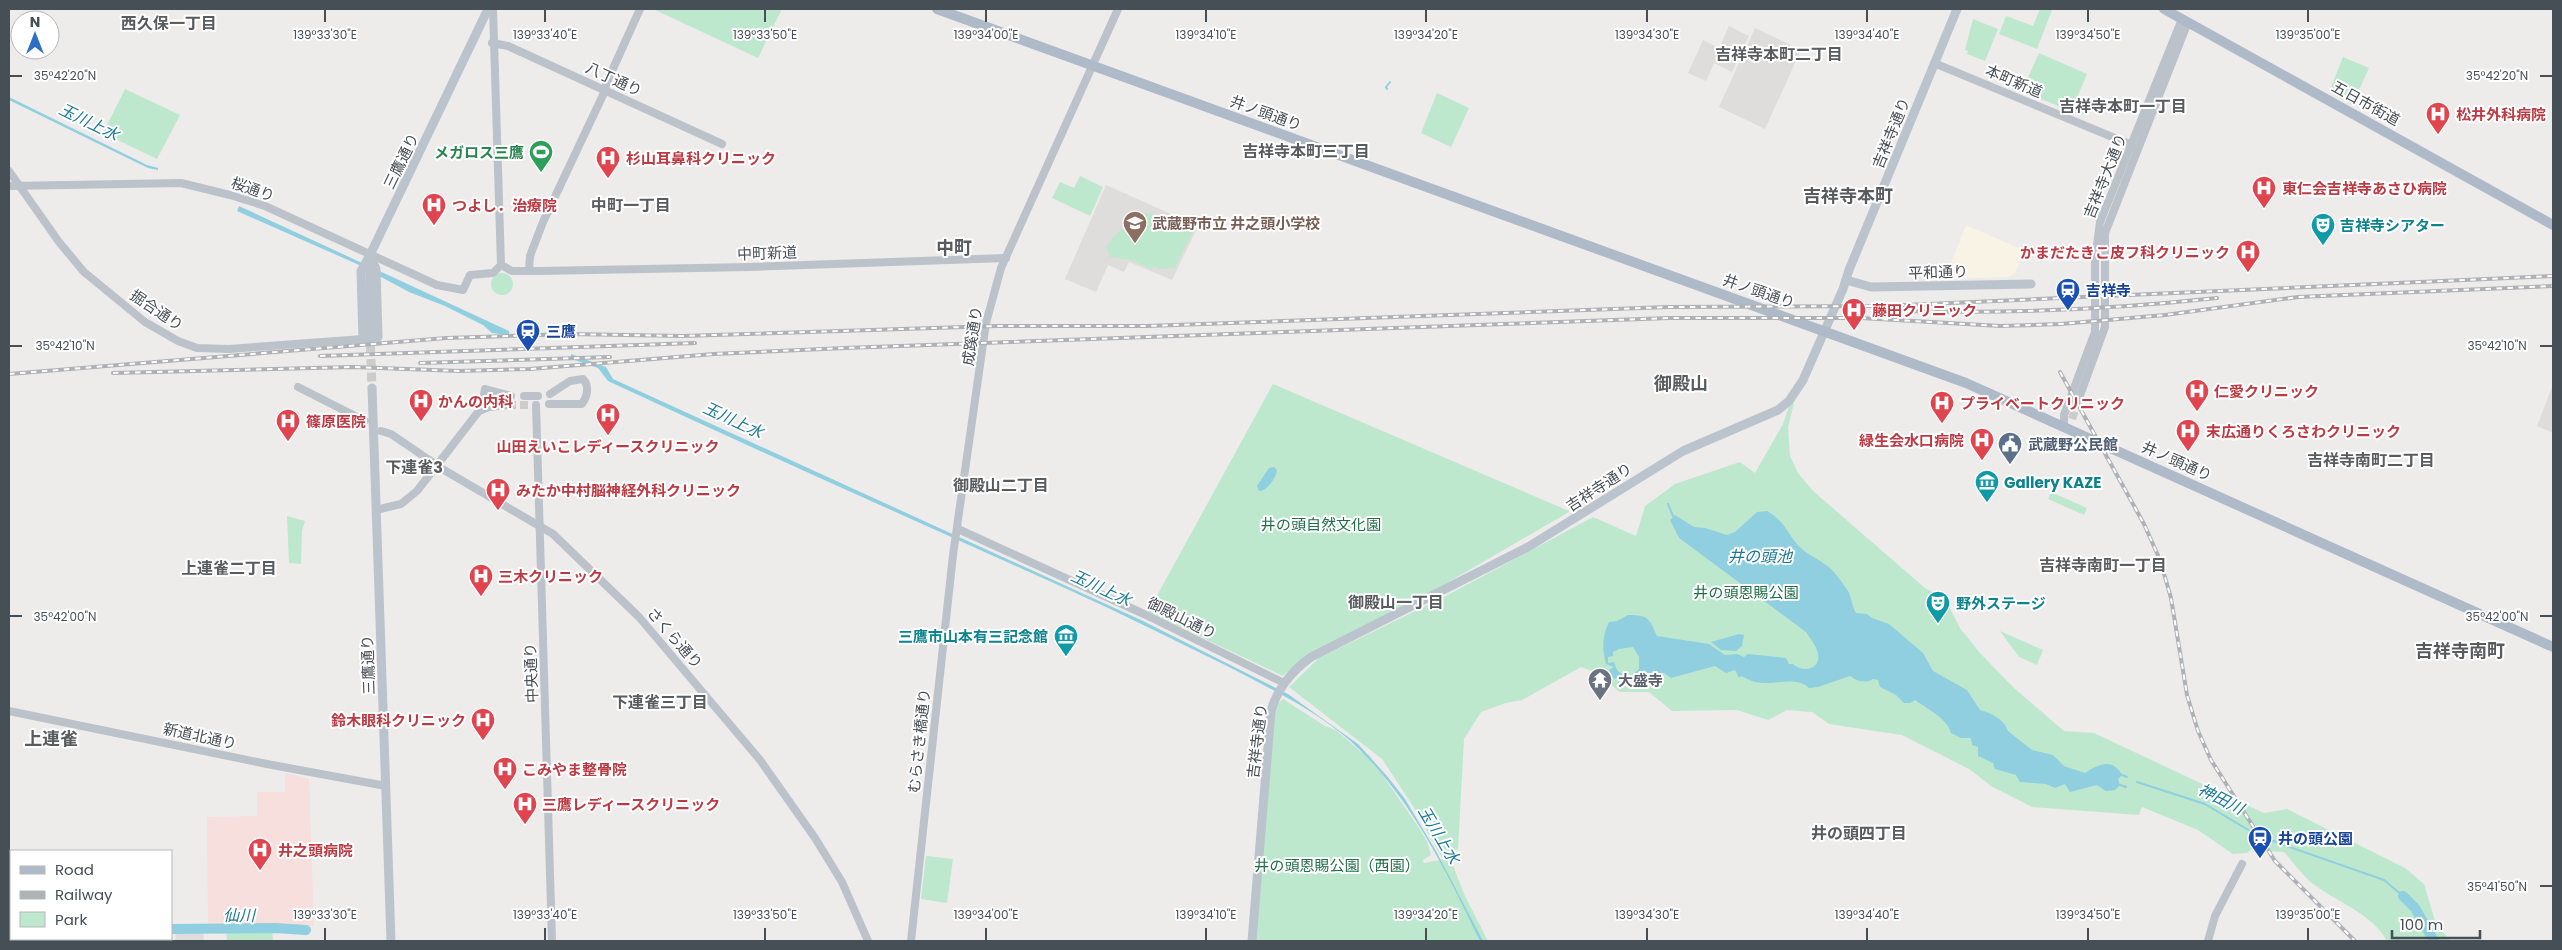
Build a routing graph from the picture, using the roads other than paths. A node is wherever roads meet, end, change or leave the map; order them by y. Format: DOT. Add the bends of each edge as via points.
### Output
graph roads {
  1 [pos="488,9"];
  2 [pos="493,9"];
  3 [pos="640,9"];
  4 [pos="938,9"];
  5 [pos="1118,9"];
  6 [pos="1957,9"];
  7 [pos="2164,9"];
  8 [pos="2185,20"];
  9 [pos="492,43"];
  10 [pos="1934,64"];
  11 [pos="1094,65"];
  12 [pos="606,90"];
  13 [pos="722,144"];
  14 [pos="2135,147"];
  15 [pos="9,171"];
  16 [pos="20,185"];
  17 [pos="9,186"];
  18 [pos="2553,225"];
  19 [pos="370,256"];
  20 [pos="1006,258"];
  21 [pos="501,265"];
  22 [pos="529,271"];
  23 [pos="1846,280"];
  24 [pos="2032,284"];
  25 [pos="1824,331"];
  26 [pos="370,332"];
  27 [pos="363,339"];
  28 [pos="298,387"];
  29 [pos="372,388"];
  30 [pos="550,394"];
  31 [pos="511,396"];
  32 [pos="524,396"];
  33 [pos="538,396"];
  34 [pos="2079,398"];
  35 [pos="550,404"];
  36 [pos="508,405"];
  37 [pos="535,405"];
  38 [pos="483,407"];
  39 [pos="365,422"];
  40 [pos="2068,422"];
  41 [pos="381,432"];
  42 [pos="437,465"];
  43 [pos="376,510"];
  44 [pos="540,525"];
  45 [pos="958,531"];
  46 [pos="956,544"];
  47 [pos="2553,647"];
  48 [pos="1283,685"];
  49 [pos="9,711"];
  50 [pos="386,786"];
  51 [pos="2242,864"];
  52 [pos="391,941"];
  53 [pos="552,941"];
  54 [pos="868,941"];
  55 [pos="911,941"];
  56 [pos="1252,941"];
  57 [pos="2208,941"];
  1 -- 19 [label="main road, 三鷹通り"];
  2 -- 9 [label="street"];
  3 -- 12 [label="street"];
  4 -- 11 [label="main road, 井ノ頭通り"];
  5 -- 11 [label="street"];
  6 -- 10 [label="main road, 吉祥寺通り"];
  7 -- 8 [label="main road, 五日市街道"];
  8 -- 14 [label="street, 吉祥寺大通り"];
  8 -- 18 [label="main road, 五日市街道"];
  9 -- 12 [label="street, 八丁通り" via="508,46"];
  9 -- 21 [label="street"];
  10 -- 14 [label="street, 本町新道"];
  10 -- 23 [label="main road, 吉祥寺通り"];
  11 -- 20 [label="street, 成蹊通り"];
  11 -- 25 [label="main road, 井ノ頭通り"];
  12 -- 13 [label="street, 八丁通り"];
  12 -- 22 [label="street" via="541,228 530,256"];
  14 -- 34 [label="street, 吉祥寺大通り" via="2105,233 2105,326"];
  14 -- 40 [label="street, 吉祥寺大通り" via="2098,230 2096,327 2064,415"];
  15 -- 16 [label="street, 掘合通り"];
  16 -- 17 [label="street, 桜通り"];
  16 -- 19 [label="street, 桜通り" via="180,183 265,206"];
  16 -- 27 [label="street, 掘合通り" via="84,272 145,322 178,341 197,348 229,349"];
  19 -- 21 [label="street, 桜通り" via="437,286 463,290 470,275 488,274"];
  19 -- 26 [label="main road, 三鷹通り"];
  19 -- 27 [label="main road" via="361,271"];
  19 -- 27 [label="main road" via="376,269 378,337"];
  20 -- 22 [label="street, 中町新道"];
  20 -- 45 [label="street, 成蹊通り" via="986,323"];
  21 -- 22 [label="street, 中町新道" via="512,271"];
  23 -- 24 [label="main road, 平和通り" via="1871,287"];
  23 -- 25 [label="main road, 吉祥寺通り"];
  25 -- 40 [label="main road, 井ノ頭通り"];
  25 -- 48 [label="main road, 吉祥寺通り" via="1800,385 1778,410 1683,450 1528,547 1312,657"];
  28 -- 39 [label="street"];
  29 -- 43 [label="main road, 三鷹通り"];
  30 -- 35 [label="street" via="574,379 586,382 586,398 582,404"];
  31 -- 38 [label="street" via="487,388 482,392"];
  32 -- 33 [label="street"];
  36 -- 38 [label="street"];
  37 -- 44 [label="street, 中央通り"];
  38 -- 42 [label="street"];
  40 -- 47 [label="main road, 井ノ頭通り"];
  41 -- 42 [label="street, さくら通り" via="391,434"];
  42 -- 43 [label="street" via="406,500"];
  42 -- 44 [label="street, さくら通り"];
  43 -- 50 [label="main road, 三鷹通り"];
  44 -- 53 [label="street, 中央通り"];
  44 -- 54 [label="street, さくら通り" via="567,545 639,617 760,760 842,882"];
  45 -- 46 [label="street, 成蹊通り"];
  45 -- 48 [label="street, 御殿山通り" via="1144,614"];
  46 -- 55 [label="street, むらさき橋通り"];
  48 -- 56 [label="main road, 吉祥寺通り" via="1270,717"];
  49 -- 50 [label="street, 新道北通り"];
  50 -- 52 [label="main road, 三鷹通り"];
  51 -- 57 [label="street" via="2215,916"];
}
